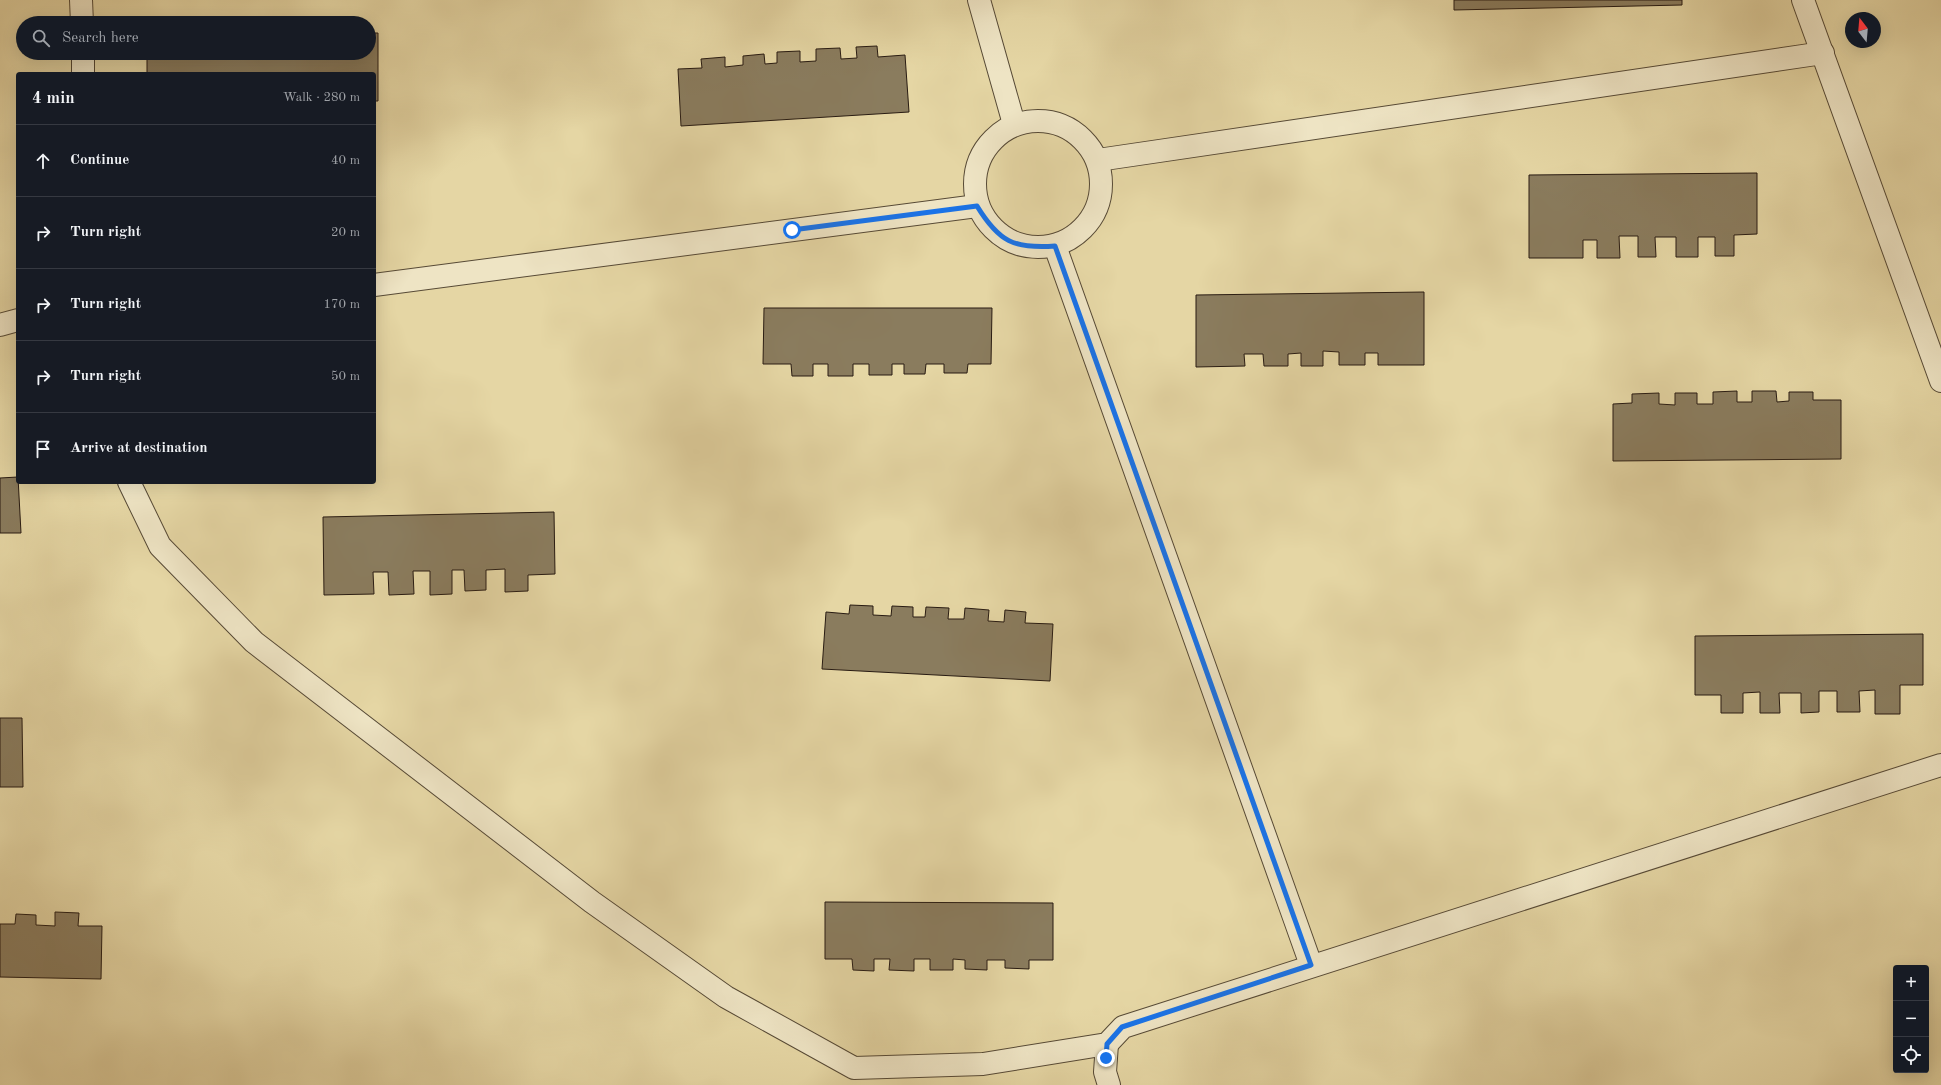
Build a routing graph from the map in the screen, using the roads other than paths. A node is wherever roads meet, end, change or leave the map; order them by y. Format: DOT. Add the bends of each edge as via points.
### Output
graph roads {
  1 [pos="81,0"];
  2 [pos="979,0"];
  3 [pos="1803,0"];
  4 [pos="82,16"];
  5 [pos="1823,53"];
  6 [pos="83,60"];
  7 [pos="83,72"];
  8 [pos="1014,124"];
  9 [pos="1098,160"];
  10 [pos="977,206"];
  11 [pos="1055,246"];
  12 [pos="376,285"];
  13 [pos="16,321"];
  14 [pos="0,325"];
  15 [pos="1941,381"];
  16 [pos="130,484"];
  17 [pos="1941,765"];
  18 [pos="1311,965"];
  19 [pos="1107,1044"];
  20 [pos="1109,1085"];
  1 -- 4 [label="street"];
  2 -- 8 [label="street"];
  3 -- 5 [label="street"];
  5 -- 9 [label="street"];
  5 -- 15 [label="street"];
  6 -- 7 [label="street"];
  8 -- 9 [label="street" via="1039,120 1063,125 1084,139"];
  8 -- 10 [label="street" via="988,144 974,173"];
  9 -- 11 [label="street" via="1102,186 1095,212 1079,233"];
  10 -- 11 [label="street" via="990,226 1008,241 1031,248"];
  10 -- 12 [label="street"];
  11 -- 18 [label="street"];
  13 -- 14 [label="street"];
  16 -- 19 [label="street" via="160,546 254,642 592,902 726,997 854,1068 983,1064"];
  17 -- 18 [label="street"];
  18 -- 19 [label="street" via="1122,1027"];
  19 -- 20 [label="street" via="1106,1072"];
}
